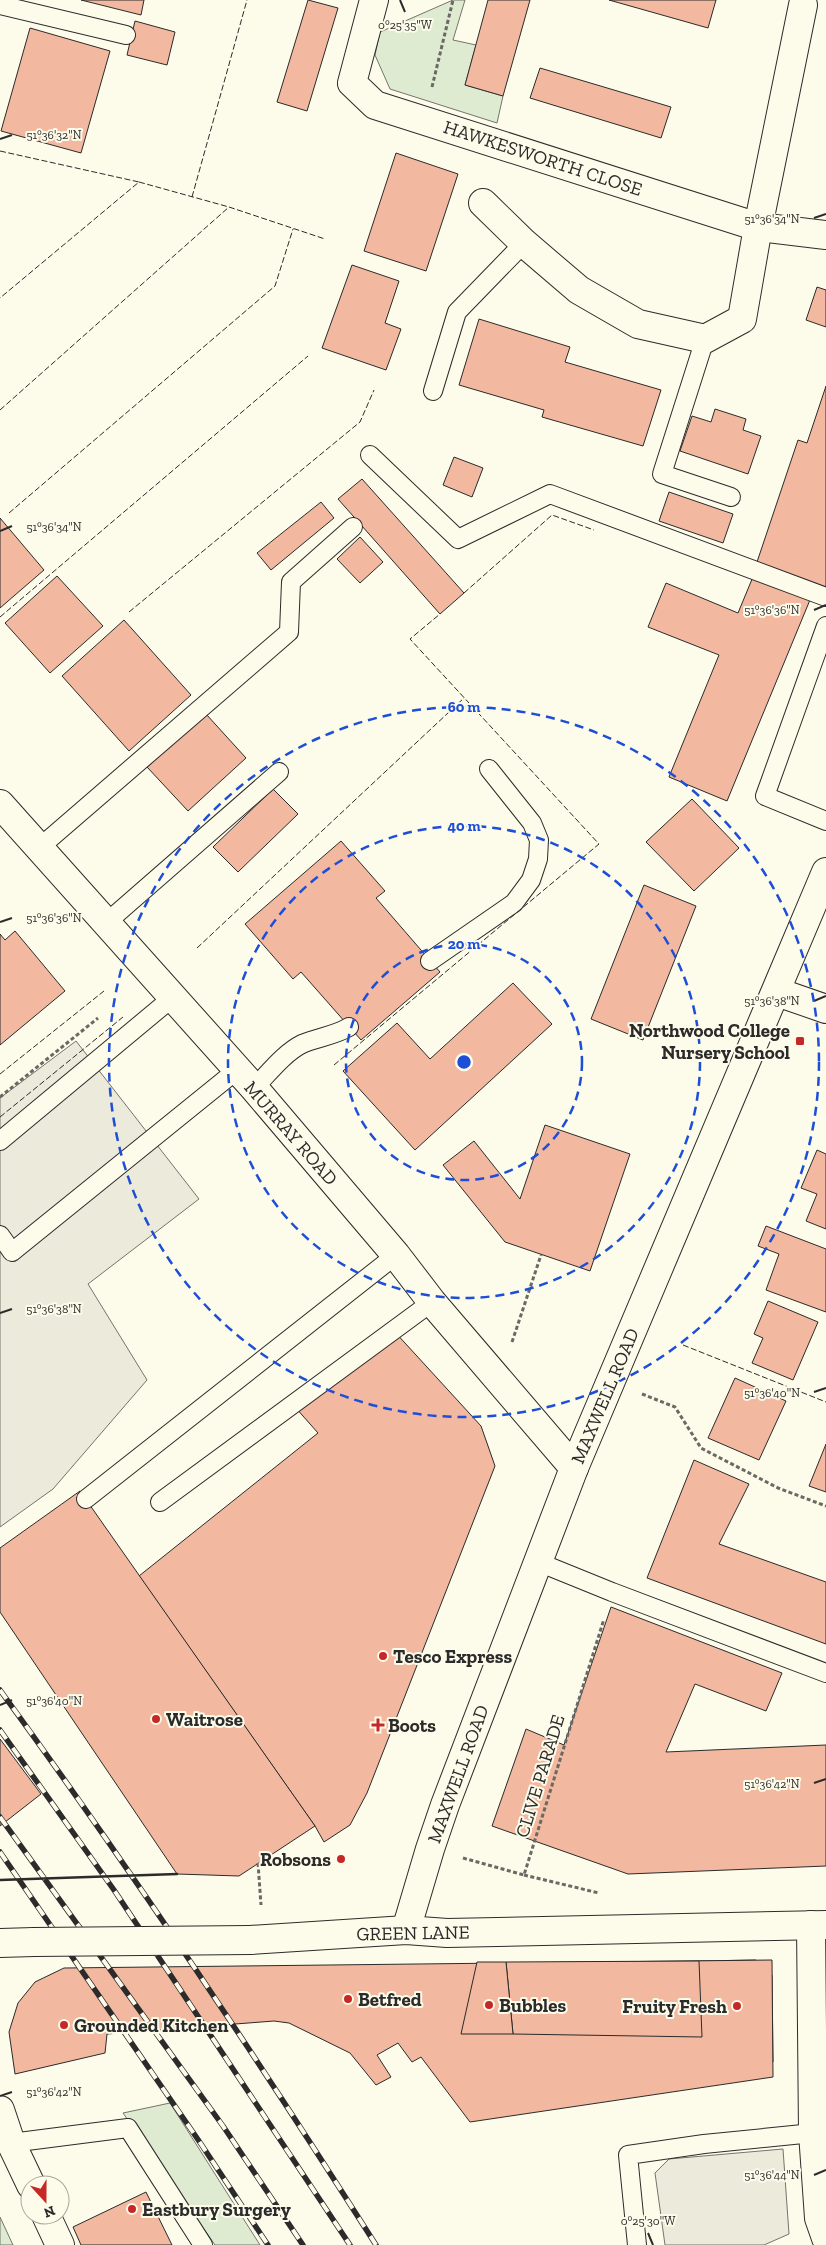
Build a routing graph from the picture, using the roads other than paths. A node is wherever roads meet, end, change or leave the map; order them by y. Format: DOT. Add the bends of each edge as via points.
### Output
graph roads {
  1 [pos="374,0"];
  2 [pos="0,5"];
  3 [pos="803,5"];
  4 [pos="126,35"];
  5 [pos="483,203"];
  6 [pos="758,228"];
  7 [pos="826,235"];
  8 [pos="524,243"];
  9 [pos="705,339"];
  10 [pos="433,391"];
  11 [pos="370,455"];
  12 [pos="731,497"];
  13 [pos="354,527"];
  14 [pos="826,596"];
  15 [pos="826,626"];
  16 [pos="490,769"];
  17 [pos="279,772"];
  18 [pos="0,804"];
  19 [pos="826,821"];
  20 [pos="39,848"];
  21 [pos="826,872"];
  22 [pos="106,923"];
  23 [pos="430,961"];
  24 [pos="776,992"];
  25 [pos="172,998"];
  26 [pos="826,1009"];
  27 [pos="350,1028"];
  28 [pos="245,1079"];
  29 [pos="0,1141"];
  30 [pos="0,1235"];
  31 [pos="396,1256"];
  32 [pos="432,1302"];
  33 [pos="574,1468"];
  34 [pos="86,1498"];
  35 [pos="160,1502"];
  36 [pos="538,1562"];
  37 [pos="826,1673"];
  38 [pos="818,1925"];
  39 [pos="406,1930"];
  40 [pos="0,1944"];
  41 [pos="0,2110"];
  42 [pos="813,2133"];
  43 [pos="11,2143"];
  44 [pos="26,2175"];
  45 [pos="51,2225"];
  46 [pos="826,2238"];
  47 [pos="60,2245"];
  48 [pos="203,2245"];
  49 [pos="636,2245"];
  1 -- 6 [label="street, HAWKESWORTH CLOSE" via="352,84 375,105"];
  2 -- 4 [label="lane"];
  3 -- 6 [label="street"];
  5 -- 8 [label="street"];
  6 -- 7 [label="street, HAWKESWORTH CLOSE"];
  6 -- 9 [label="street" via="742,319"];
  8 -- 9 [label="street" via="579,290 638,324"];
  8 -- 10 [label="lane" via="457,312"];
  9 -- 12 [label="lane" via="662,474"];
  11 -- 14 [label="lane" via="458,539 550,494"];
  13 -- 20 [label="lane" via="291,582 289,632"];
  15 -- 19 [label="lane" via="765,796"];
  16 -- 23 [label="lane" via="532,823 539,840 532,880 514,903"];
  17 -- 22 [label="lane"];
  18 -- 20 [label="street, MURRAY ROAD"];
  20 -- 22 [label="street, MURRAY ROAD"];
  21 -- 24 [label="street, MAXWELL ROAD"];
  22 -- 25 [label="street, MURRAY ROAD"];
  24 -- 26 [label="street"];
  24 -- 33 [label="street, MAXWELL ROAD"];
  25 -- 28 [label="street, MURRAY ROAD"];
  25 -- 29 [label="lane"];
  27 -- 28 [label="lane" via="300,1045"];
  28 -- 30 [label="lane" via="130,1159 12,1252"];
  28 -- 31 [label="street, MURRAY ROAD"];
  31 -- 32 [label="street, MURRAY ROAD"];
  31 -- 34 [label="lane"];
  32 -- 33 [label="street, MURRAY ROAD"];
  32 -- 35 [label="lane"];
  33 -- 36 [label="street, MAXWELL ROAD"];
  36 -- 37 [label="lane"];
  36 -- 39 [label="street, MAXWELL ROAD" via="430,1849"];
  38 -- 39 [label="street, GREEN LANE" via="447,1933"];
  38 -- 42 [label="street"];
  39 -- 40 [label="street, GREEN LANE, bridge" via="256,1940"];
  41 -- 43 [label="street"];
  42 -- 46 [label="street" via="819,2218"];
  42 -- 49 [label="lane" via="628,2155"];
  43 -- 44 [label="street"];
  43 -- 48 [label="lane" via="128,2128"];
  45 -- 47 [label="street"];
}
